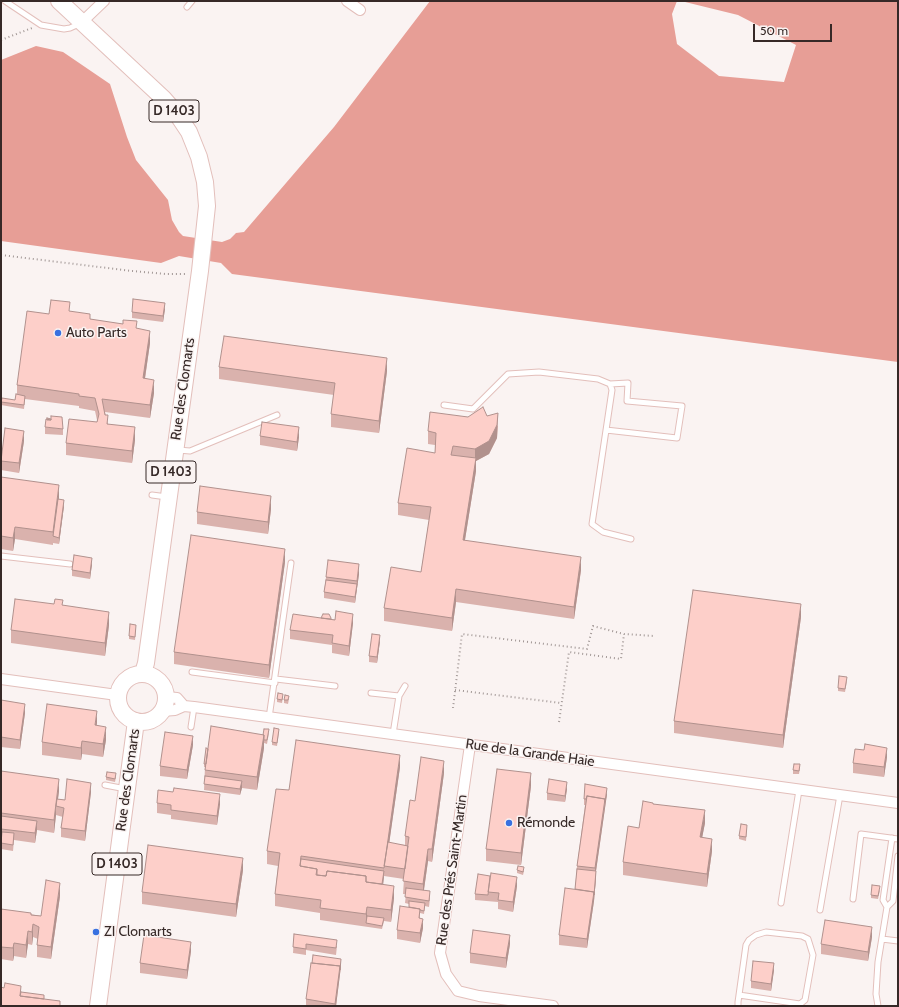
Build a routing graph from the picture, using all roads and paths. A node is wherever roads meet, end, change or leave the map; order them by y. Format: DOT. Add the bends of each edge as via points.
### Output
graph roads {
  1 [pos="5,1"];
  2 [pos="59,1"];
  3 [pos="104,1"];
  4 [pos="192,1"];
  5 [pos="347,1"];
  6 [pos="187,7"];
  7 [pos="360,10"];
  8 [pos="82,22"];
  9 [pos="41,25"];
  10 [pos="1,40"];
  11 [pos="1,255"];
  12 [pos="194,272"];
  13 [pos="610,384"];
  14 [pos="444,405"];
  15 [pos="277,415"];
  16 [pos="606,430"];
  17 [pos="174,450"];
  18 [pos="171,474"];
  19 [pos="188,476"];
  20 [pos="152,495"];
  21 [pos="168,498"];
  22 [pos="631,539"];
  23 [pos="1,556"];
  24 [pos="291,563"];
  25 [pos="70,564"];
  26 [pos="624,634"];
  27 [pos="654,636"];
  28 [pos="569,647"];
  29 [pos="569,652"];
  30 [pos="192,672"];
  31 [pos="143,673"];
  32 [pos="1,679"];
  33 [pos="275,681"];
  34 [pos="335,686"];
  35 [pos="405,686"];
  36 [pos="455,690"];
  37 [pos="370,693"];
  38 [pos="117,695"];
  39 [pos="399,696"];
  40 [pos="561,703"];
  41 [pos="164,704"];
  42 [pos="189,707"];
  43 [pos="453,708"];
  44 [pos="269,718"];
  45 [pos="136,721"];
  46 [pos="559,722"];
  47 [pos="191,727"];
  48 [pos="394,734"];
  49 [pos="470,745"];
  50 [pos="105,785"];
  51 [pos="127,789"];
  52 [pos="799,790"];
  53 [pos="840,795"];
  54 [pos="898,803"];
  55 [pos="892,838"];
  56 [pos="898,838"];
  57 [pos="898,856"];
  58 [pos="853,899"];
  59 [pos="781,904"];
  60 [pos="887,907"];
  61 [pos="820,910"];
  62 [pos="882,939"];
  63 [pos="898,941"];
  64 [pos="739,995"];
  65 [pos="98,1006"];
  66 [pos="553,1006"];
  67 [pos="738,1006"];
  68 [pos="878,1006"];
  1 -- 9 [label="lane"];
  2 -- 8 [label="main road, D 1403"];
  3 -- 8 [label="street"];
  4 -- 6 [label="lane"];
  5 -- 7 [label="street"];
  8 -- 9 [label="lane" via="64,29"];
  8 -- 12 [label="main road, D 1403" via="163,98 189,132 199,157 207,206"];
  9 -- 10 [label="path"];
  11 -- 12 [label="path" via="166,274"];
  12 -- 17 [label="main road, Rue des Clomarts / D 1403"];
  13 -- 14 [label="lane" via="598,379 539,372 508,374 473,409"];
  13 -- 16 [label="lane" via="612,390"];
  13 -- 16 [label="lane" via="628,383 627,401 682,406 677,438"];
  15 -- 17 [label="lane" via="190,451"];
  16 -- 22 [label="lane" via="592,524 603,532"];
  17 -- 18 [label="main road, Rue des Clomarts / D 1403"];
  18 -- 19 [label="lane"];
  18 -- 21 [label="main road, Rue des Clomarts / D 1403"];
  20 -- 21 [label="lane"];
  21 -- 31 [label="main road, Rue des Clomarts / D 1403"];
  23 -- 25 [label="lane"];
  24 -- 33 [label="lane"];
  26 -- 27 [label="path"];
  26 -- 28 [label="path" via="593,626 587,649"];
  26 -- 29 [label="path" via="621,659"];
  28 -- 29 [label="path"];
  28 -- 36 [label="path" via="462,634"];
  29 -- 40 [label="path"];
  30 -- 33 [label="lane"];
  31 -- 38 [label="main road" via="123,682"];
  31 -- 41 [label="main road" via="156,678 165,690"];
  32 -- 38 [label="street"];
  33 -- 34 [label="lane"];
  33 -- 44 [label="lane"];
  35 -- 39 [label="lane"];
  36 -- 40 [label="path"];
  36 -- 43 [label="path"];
  37 -- 39 [label="lane"];
  38 -- 45 [label="main road" via="120,709"];
  39 -- 48 [label="lane"];
  40 -- 46 [label="path"];
  41 -- 42 [label="street, Rue de la Grande Haie" via="175,710"];
  41 -- 42 [label="street" via="177,698"];
  41 -- 45 [label="main road" via="151,720"];
  42 -- 44 [label="street, Rue de la Grande Haie"];
  42 -- 47 [label="lane"];
  44 -- 48 [label="street, Rue de la Grande Haie"];
  45 -- 51 [label="main road, Rue des Clomarts / D 1403"];
  48 -- 49 [label="street, Rue de la Grande Haie"];
  49 -- 52 [label="street, Rue de la Grande Haie"];
  49 -- 66 [label="street, Rue des Prés Saint-Martin" via="440,953 446,974 458,990 479,996"];
  50 -- 51 [label="lane"];
  51 -- 65 [label="main road, Rue des Clomarts / D 1403"];
  52 -- 53 [label="street, Rue de la Grande Haie"];
  52 -- 59 [label="lane"];
  53 -- 54 [label="street, Rue de la Grande Haie"];
  53 -- 61 [label="lane"];
  55 -- 56 [label="lane"];
  55 -- 58 [label="lane" via="861,834"];
  55 -- 60 [label="lane" via="883,900"];
  57 -- 60 [label="lane" via="893,901"];
  60 -- 62 [label="lane"];
  62 -- 63 [label="lane"];
  62 -- 68 [label="lane" via="876,994"];
  64 -- 64 [label="lane" via="800,1004 805,1000 813,955 808,939 766,932 749,940 746,945"];
  64 -- 67 [label="lane"];
}
